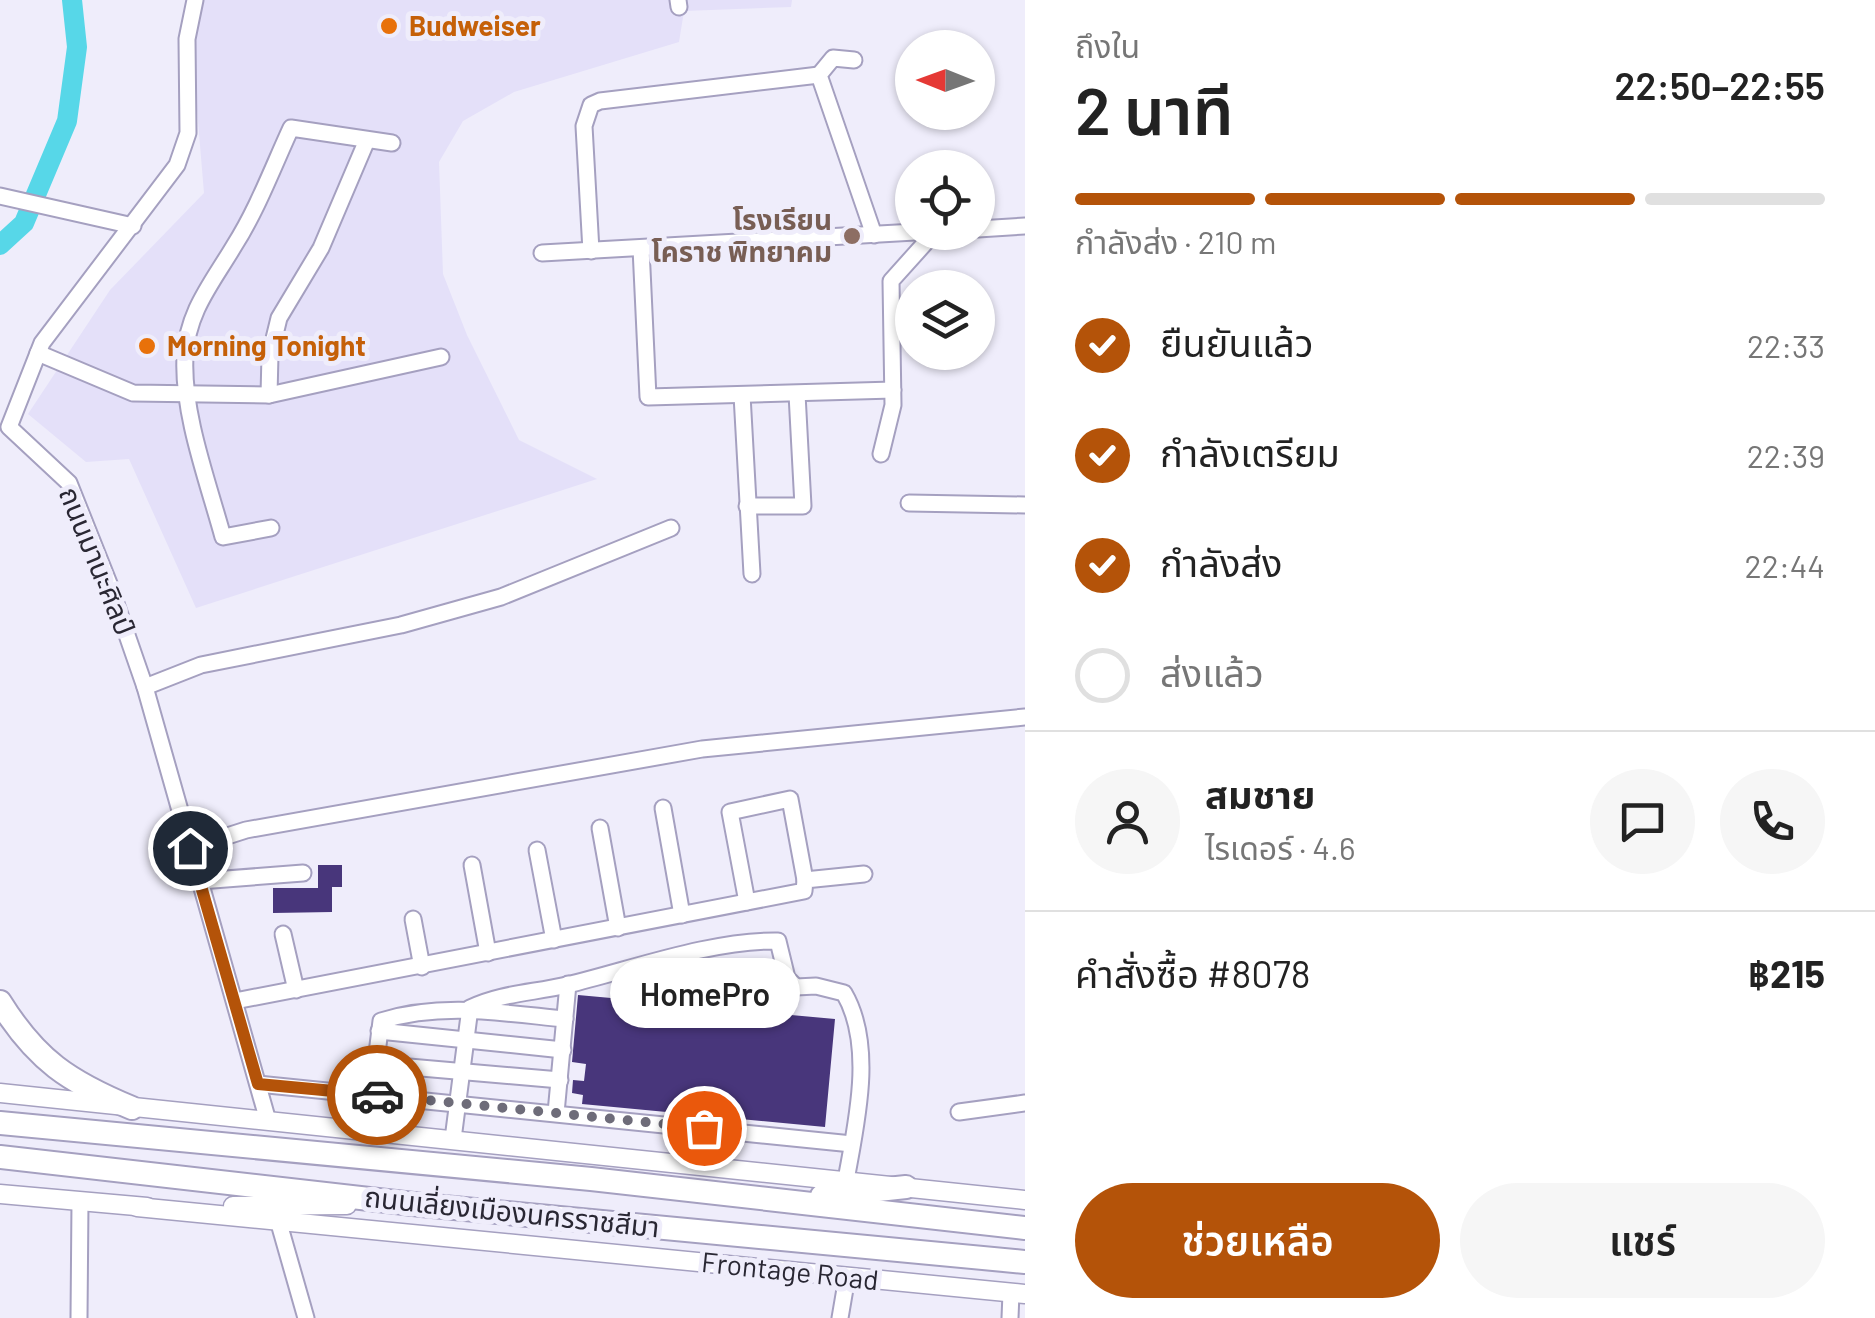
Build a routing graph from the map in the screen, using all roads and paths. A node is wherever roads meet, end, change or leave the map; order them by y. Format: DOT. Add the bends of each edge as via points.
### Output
graph roads {
  1 [pos="196,0"];
  2 [pos="854,60"];
  3 [pos="819,75"];
  4 [pos="367,140"];
  5 [pos="392,143"];
  6 [pos="0,196"];
  7 [pos="133,226"];
  8 [pos="1025,226"];
  9 [pos="995,228"];
  10 [pos="895,234"];
  11 [pos="874,235"];
  12 [pos="640,248"];
  13 [pos="910,250"];
  14 [pos="918,250"];
  15 [pos="591,251"];
  16 [pos="542,254"];
  17 [pos="908,260"];
  18 [pos="38,353"];
  19 [pos="441,358"];
  20 [pos="893,390"];
  21 [pos="186,394"];
  22 [pos="269,394"];
  23 [pos="797,394"];
  24 [pos="742,395"];
  25 [pos="4,424"];
  26 [pos="882,454"];
  27 [pos="909,504"];
  28 [pos="747,506"];
  29 [pos="1025,506"];
  30 [pos="270,528"];
  31 [pos="671,528"];
  32 [pos="752,574"];
  33 [pos="144,686"];
  34 [pos="1025,717"];
  35 [pos="663,808"];
  36 [pos="600,828"];
  37 [pos="190,848"];
  38 [pos="537,850"];
  39 [pos="472,865"];
  40 [pos="303,873"];
  41 [pos="864,874"];
  42 [pos="200,880"];
  43 [pos="805,880"];
  44 [pos="746,902"];
  45 [pos="682,915"];
  46 [pos="413,919"];
  47 [pos="618,928"];
  48 [pos="283,934"];
  49 [pos="554,940"];
  50 [pos="488,954"];
  51 [pos="422,966"];
  52 [pos="568,984"];
  53 [pos="296,990"];
  54 [pos="235,1001"];
  55 [pos="0,1002"];
  56 [pos="470,1008"];
  57 [pos="566,1019"];
  58 [pos="379,1031"];
  59 [pos="465,1038"];
  60 [pos="563,1050"];
  61 [pos="375,1064"];
  62 [pos="461,1071"];
  63 [pos="560,1080"];
  64 [pos="258,1084"];
  65 [pos="0,1094"];
  66 [pos="372,1094"];
  67 [pos="457,1102"];
  68 [pos="1025,1103"];
  69 [pos="132,1108"];
  70 [pos="556,1112"];
  71 [pos="959,1112"];
  72 [pos="268,1121"];
  73 [pos="0,1122"];
  74 [pos="453,1139"];
  75 [pos="852,1144"];
  76 [pos="0,1157"];
  77 [pos="592,1179"];
  78 [pos="846,1180"];
  79 [pos="906,1187"];
  80 [pos="0,1194"];
  81 [pos="779,1200"];
  82 [pos="1025,1200"];
  83 [pos="80,1202"];
  84 [pos="422,1205"];
  85 [pos="137,1207"];
  86 [pos="278,1220"];
  87 [pos="586,1221"];
  88 [pos="1025,1228"];
  89 [pos="1025,1262"];
  90 [pos="847,1277"];
  91 [pos="1018,1293"];
  92 [pos="79,1318"];
  93 [pos="306,1318"];
  94 [pos="840,1318"];
  95 [pos="1010,1318"];
  1 -- 7 [label="street, ถนนมานะศิลป์" via="187,39 188,134 177,165"];
  2 -- 3 [label="street" via="834,58"];
  3 -- 11 [label="street"];
  3 -- 15 [label="street" via="591,106 584,126"];
  4 -- 5 [label="street"];
  4 -- 21 [label="street" via="291,128 235,245 192,315"];
  4 -- 22 [label="street" via="321,248 279,318"];
  6 -- 7 [label="street"];
  7 -- 18 [label="street, ถนนมานะศิลป์"];
  8 -- 9 [label="street"];
  10 -- 11 [label="street"];
  11 -- 12 [label="street"];
  12 -- 15 [label="street"];
  12 -- 24 [label="street" via="648,397"];
  13 -- 17 [label="street"];
  14 -- 17 [label="street"];
  15 -- 16 [label="street"];
  17 -- 20 [label="street" via="890,288"];
  18 -- 21 [label="street" via="133,393"];
  18 -- 25 [label="street, ถนนมานะศิลป์"];
  19 -- 22 [label="street"];
  20 -- 23 [label="street"];
  20 -- 26 [label="street"];
  21 -- 22 [label="street"];
  21 -- 30 [label="street" via="222,537"];
  23 -- 24 [label="street"];
  23 -- 28 [label="street" via="803,506"];
  24 -- 28 [label="street"];
  25 -- 33 [label="street, ถนนมานะศิลป์" via="70,483"];
  27 -- 29 [label="street"];
  28 -- 32 [label="street"];
  31 -- 33 [label="street" via="502,597 401,626 201,666"];
  33 -- 37 [label="street, ถนนมานะศิลป์"];
  34 -- 37 [label="street" via="702,750 246,830"];
  35 -- 45 [label="street"];
  36 -- 47 [label="street"];
  37 -- 42 [label="street, ถนนมานะศิลป์"];
  38 -- 49 [label="street"];
  39 -- 50 [label="street"];
  40 -- 42 [label="street"];
  41 -- 43 [label="street"];
  42 -- 54 [label="street, ถนนมานะศิลป์"];
  43 -- 44 [label="street" via="804,891"];
  43 -- 44 [label="street" via="790,800 730,812"];
  44 -- 45 [label="street"];
  45 -- 47 [label="street"];
  46 -- 51 [label="street"];
  47 -- 49 [label="street"];
  48 -- 53 [label="street"];
  49 -- 50 [label="street"];
  50 -- 51 [label="street"];
  51 -- 53 [label="street"];
  52 -- 56 [label="street" via="491,997"];
  52 -- 57 [label="street"];
  52 -- 75 [label="street" via="741,940 778,941 796,987 844,993 853,1009 861,1070"];
  53 -- 54 [label="street"];
  54 -- 64 [label="street, ถนนมานะศิลป์"];
  55 -- 69 [label="highway" via="48,1063"];
  56 -- 57 [label="street"];
  56 -- 58 [label="street" via="400,1015 381,1021"];
  56 -- 59 [label="street"];
  57 -- 60 [label="street"];
  58 -- 59 [label="street"];
  58 -- 61 [label="street"];
  59 -- 60 [label="street"];
  59 -- 62 [label="street"];
  60 -- 63 [label="street"];
  61 -- 62 [label="street"];
  61 -- 66 [label="street"];
  62 -- 63 [label="street"];
  62 -- 67 [label="street"];
  63 -- 70 [label="street"];
  64 -- 66 [label="street"];
  64 -- 72 [label="street, ถนนมานะศิลป์"];
  65 -- 69 [label="main road"];
  66 -- 67 [label="street"];
  67 -- 70 [label="street"];
  67 -- 74 [label="street"];
  68 -- 71 [label="street"];
  69 -- 72 [label="main road"];
  70 -- 75 [label="street"];
  72 -- 74 [label="main road"];
  73 -- 77 [label="highway, ถนนเลี่ยงเมืองนครราชสีมา"];
  74 -- 78 [label="main road"];
  75 -- 78 [label="street"];
  76 -- 84 [label="highway, ถนนเลี่ยงเมืองนครราชสีมา"];
  77 -- 81 [label="highway, ถนนเลี่ยงเมืองนครราชสีมา"];
  77 -- 87 [label="highway"];
  78 -- 79 [label="main road"];
  79 -- 81 [label="highway"];
  79 -- 82 [label="main road"];
  80 -- 83 [label="main road"];
  81 -- 88 [label="highway, ถนนเลี่ยงเมืองนครราชสีมา"];
  83 -- 85 [label="main road"];
  83 -- 92 [label="street"];
  84 -- 85 [label="main road"];
  84 -- 87 [label="highway, ถนนเลี่ยงเมืองนครราชสีมา"];
  85 -- 86 [label="main road, Frontage Road"];
  86 -- 90 [label="main road, Frontage Road"];
  86 -- 93 [label="street"];
  87 -- 89 [label="highway, ถนนเลี่ยงเมืองนครราชสีมา"];
  90 -- 91 [label="main road, Frontage Road"];
  90 -- 94 [label="street"];
  91 -- 95 [label="street"];
}
